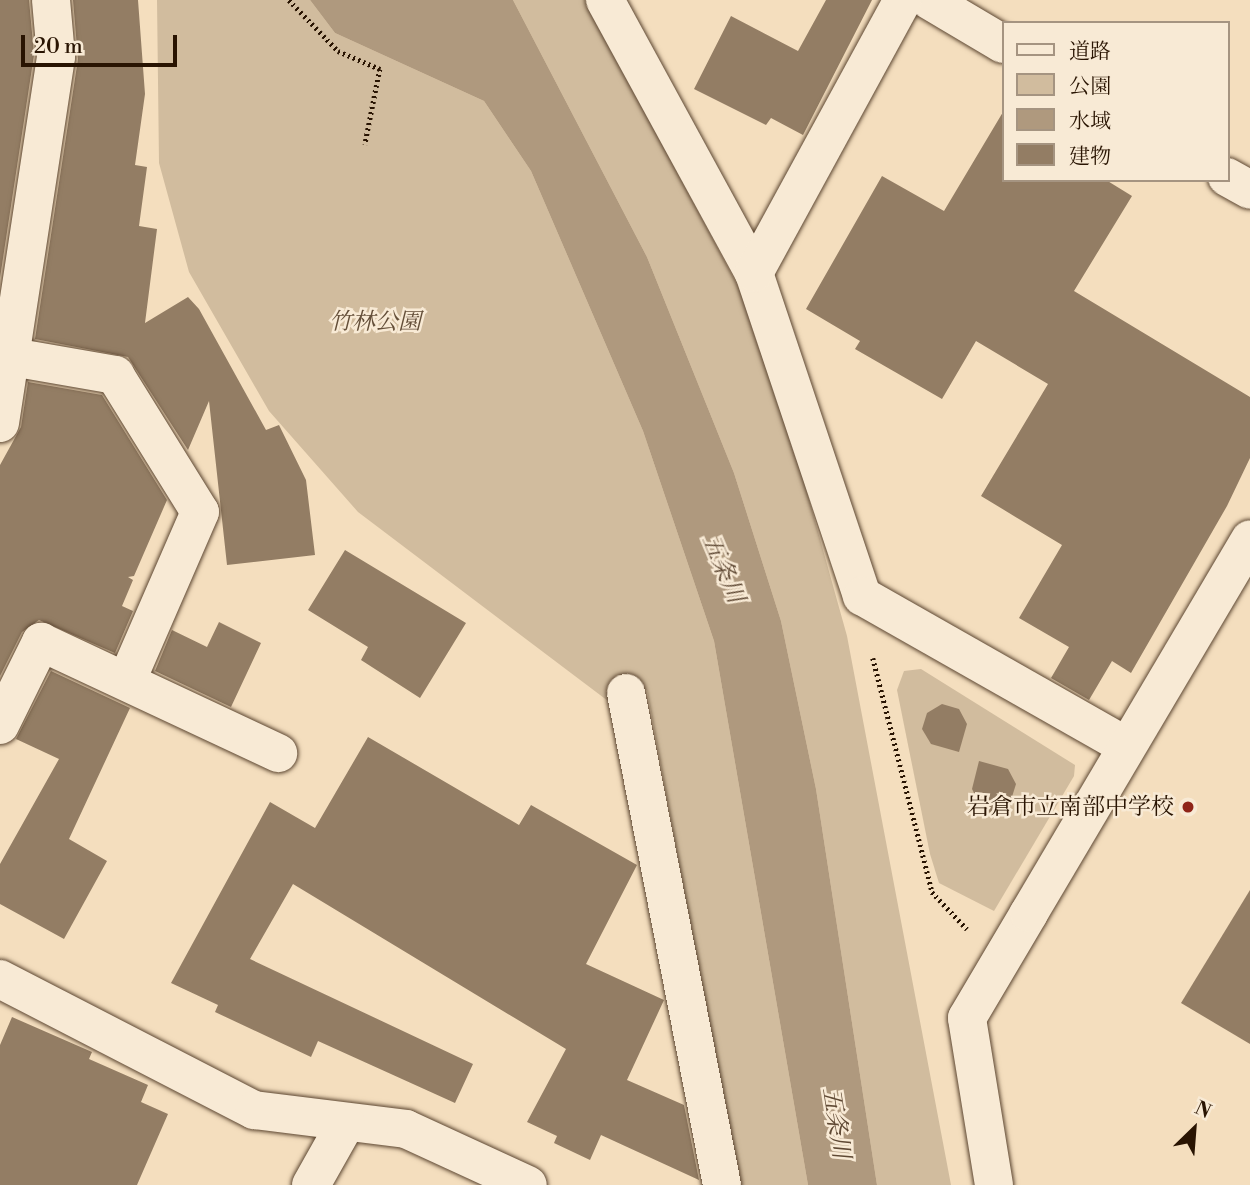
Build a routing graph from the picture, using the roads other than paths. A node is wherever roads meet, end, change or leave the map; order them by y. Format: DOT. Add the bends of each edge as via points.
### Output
graph roads {
  1 [pos="51,0"];
  2 [pos="605,0"];
  3 [pos="903,0"];
  4 [pos="929,0"];
  5 [pos="1002,43"];
  6 [pos="1229,178"];
  7 [pos="1250,190"];
  8 [pos="754,273"];
  9 [pos="12,357"];
  10 [pos="0,423"];
  11 [pos="1250,540"];
  12 [pos="127,680"];
  13 [pos="626,693"];
  14 [pos="0,725"];
  15 [pos="1124,745"];
  16 [pos="278,753"];
  17 [pos="0,979"];
  18 [pos="346,1123"];
  19 [pos="312,1185"];
  20 [pos="528,1185"];
  21 [pos="722,1185"];
  22 [pos="994,1185"];
  1 -- 9 [label="street" via="56,56"];
  2 -- 8 [label="street"];
  3 -- 8 [label="street"];
  4 -- 5 [label="street"];
  6 -- 7 [label="street"];
  8 -- 15 [label="street" via="862,596"];
  9 -- 10 [label="street"];
  9 -- 12 [label="street" via="115,375 200,512"];
  11 -- 15 [label="street"];
  12 -- 14 [label="street" via="41,642"];
  12 -- 16 [label="street"];
  13 -- 21 [label="street"];
  15 -- 22 [label="street" via="967,1018"];
  17 -- 18 [label="street" via="254,1110 309,1113"];
  18 -- 19 [label="street"];
  18 -- 20 [label="street" via="406,1129"];
}
